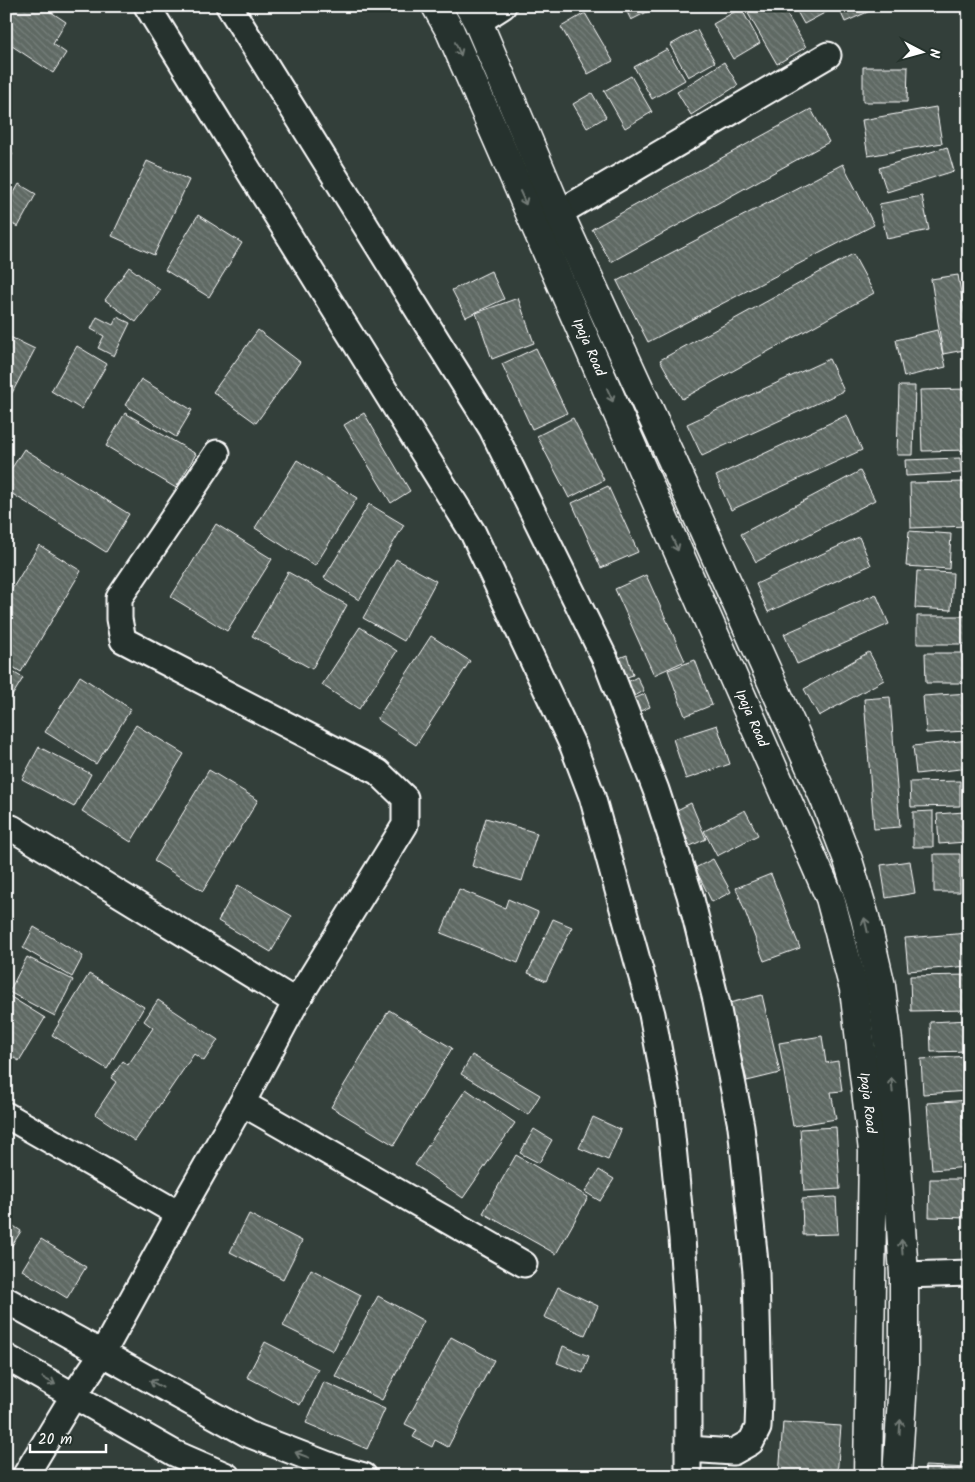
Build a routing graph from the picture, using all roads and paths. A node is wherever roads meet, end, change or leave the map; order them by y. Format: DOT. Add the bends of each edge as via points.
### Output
graph roads {
  1 [pos="147,6"];
  2 [pos="229,6"];
  3 [pos="436,6"];
  4 [pos="503,6"];
  5 [pos="474,14"];
  6 [pos="828,55"];
  7 [pos="559,213"];
  8 [pos="218,453"];
  9 [pos="12,828"];
  10 [pos="296,1002"];
  11 [pos="242,1103"];
  12 [pos="6,1115"];
  13 [pos="179,1214"];
  14 [pos="524,1264"];
  15 [pos="969,1273"];
  16 [pos="904,1275"];
  17 [pos="6,1300"];
  18 [pos="102,1354"];
  19 [pos="6,1357"];
  20 [pos="74,1395"];
  21 [pos="689,1449"];
  22 [pos="25,1476"];
  23 [pos="227,1476"];
  24 [pos="364,1476"];
  25 [pos="688,1476"];
  26 [pos="868,1476"];
  27 [pos="897,1476"];
  1 -- 21 [label="street" via="473,533 573,746 592,796 652,1014 669,1106 688,1330"];
  2 -- 21 [label="street" via="492,429 606,661 656,790 687,886 716,1000 741,1126 756,1272 759,1399 758,1428 751,1442 734,1452"];
  3 -- 26 [label="main road, Ipaja Road, one-way" via="450,31 830,898 854,989 873,1151"];
  4 -- 5 [label="street"];
  5 -- 7 [label="main road, Ipaja Road"];
  6 -- 7 [label="street"];
  16 -- 7 [label="main road, Ipaja Road, one-way" via="894,1114 882,995 865,917 848,860 809,764"];
  8 -- 10 [label="street" via="118,598 123,640 378,772 405,798 405,825"];
  9 -- 10 [label="street"];
  10 -- 11 [label="street"];
  11 -- 13 [label="street"];
  11 -- 14 [label="street"];
  12 -- 13 [label="street"];
  13 -- 18 [label="street"];
  15 -- 16 [label="street"];
  27 -- 16 [label="main road, Ipaja Road, one-way" via="904,1366"];
  17 -- 18 [label="street"];
  18 -- 20 [label="street"];
  24 -- 18 [label="street, one-way" via="248,1434"];
  19 -- 20 [label="street, one-way"];
  20 -- 22 [label="street"];
  20 -- 23 [label="street" via="174,1454"];
  21 -- 25 [label="street"];
}
